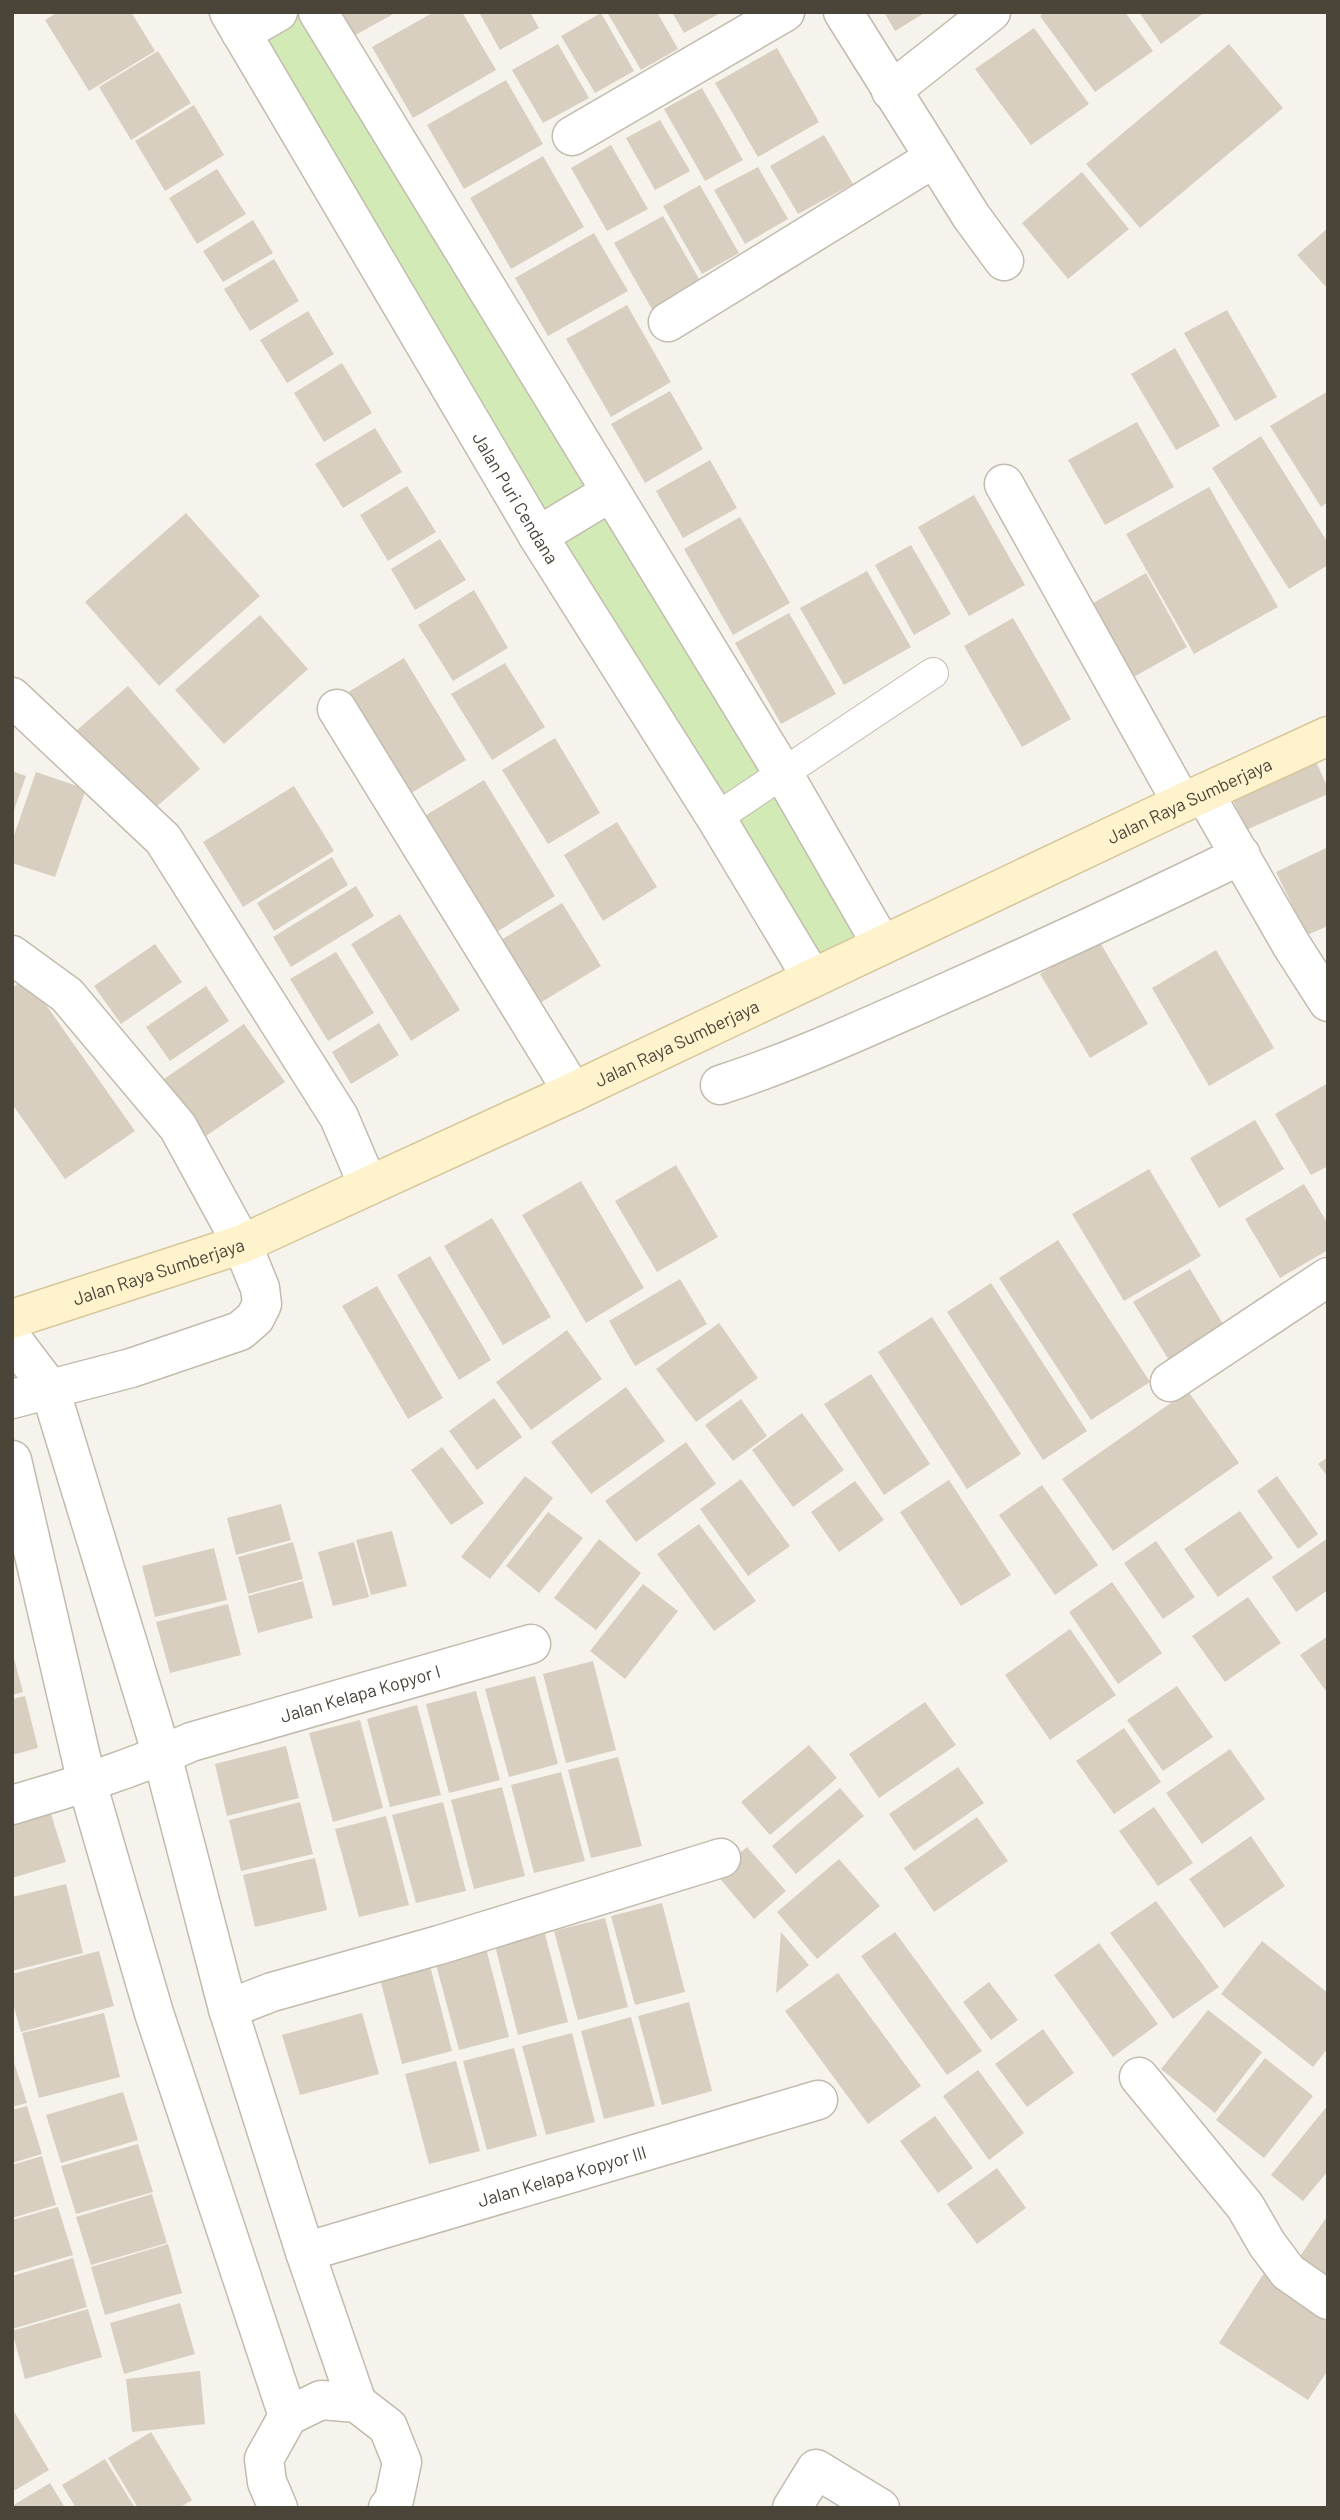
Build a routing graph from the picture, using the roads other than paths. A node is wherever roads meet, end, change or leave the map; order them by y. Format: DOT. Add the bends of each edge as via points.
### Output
graph roads {
  1 [pos="278,12"];
  2 [pos="318,12"];
  3 [pos="785,12"];
  4 [pos="843,12"];
  5 [pos="991,12"];
  6 [pos="235,23"];
  7 [pos="891,92"];
  8 [pos="572,136"];
  9 [pos="934,158"];
  10 [pos="1004,261"];
  11 [pos="668,322"];
  12 [pos="1004,484"];
  13 [pos="611,492"];
  14 [pos="538,536"];
  15 [pos="933,673"];
  16 [pos="12,697"];
  17 [pos="337,709"];
  18 [pos="1328,736"];
  19 [pos="783,773"];
  20 [pos="1193,798"];
  21 [pos="716,818"];
  22 [pos="1241,855"];
  23 [pos="882,945"];
  24 [pos="12,955"];
  25 [pos="812,978"];
  26 [pos="1328,1002"];
  27 [pos="720,1085"];
  28 [pos="573,1092"];
  29 [pos="368,1185"];
  30 [pos="242,1244"];
  31 [pos="1328,1277"];
  32 [pos="12,1319"];
  33 [pos="12,1339"];
  34 [pos="1170,1382"];
  35 [pos="50,1389"];
  36 [pos="12,1399"];
  37 [pos="12,1460"];
  38 [pos="84,1499"];
  39 [pos="18,1513"];
  40 [pos="531,1644"];
  41 [pos="176,1749"];
  42 [pos="87,1783"];
  43 [pos="12,1805"];
  44 [pos="721,1858"];
  45 [pos="228,2010"];
  46 [pos="1139,2077"];
  47 [pos="818,2100"];
  48 [pos="306,2252"];
  49 [pos="1328,2300"];
  50 [pos="357,2403"];
  51 [pos="288,2416"];
  52 [pos="396,2505"];
  53 [pos="277,2508"];
  54 [pos="792,2508"];
  55 [pos="880,2508"];
  1 -- 6 [label="street"];
  2 -- 13 [label="street"];
  3 -- 8 [label="street"];
  4 -- 7 [label="street"];
  5 -- 7 [label="street"];
  6 -- 14 [label="street, Jalan Puri Cendana"];
  7 -- 9 [label="street"];
  9 -- 10 [label="street"];
  9 -- 11 [label="street"];
  12 -- 20 [label="street"];
  13 -- 14 [label="street"];
  13 -- 19 [label="street"];
  14 -- 21 [label="street, Jalan Puri Cendana"];
  15 -- 19 [label="lane"];
  16 -- 29 [label="street" via="163,839 339,1117"];
  17 -- 28 [label="street"];
  18 -- 20 [label="street, Jalan Raya Sumberjaya"];
  19 -- 21 [label="lane"];
  19 -- 23 [label="street"];
  20 -- 22 [label="street"];
  20 -- 23 [label="street, Jalan Raya Sumberjaya"];
  21 -- 25 [label="street, Jalan Puri Cendana"];
  22 -- 26 [label="street"];
  22 -- 27 [label="street" via="818,1049"];
  23 -- 25 [label="street, Jalan Raya Sumberjaya"];
  24 -- 30 [label="street" via="67,995 178,1127"];
  25 -- 28 [label="street, Jalan Raya Sumberjaya"];
  28 -- 29 [label="street, Jalan Raya Sumberjaya"];
  29 -- 30 [label="street, Jalan Raya Sumberjaya"];
  30 -- 32 [label="street, Jalan Raya Sumberjaya"];
  30 -- 35 [label="street" via="262,1304 240,1331 131,1368"];
  31 -- 34 [label="street"];
  33 -- 35 [label="street"];
  35 -- 36 [label="street"];
  35 -- 38 [label="street"];
  37 -- 39 [label="street"];
  38 -- 39 [label="street"];
  38 -- 41 [label="street"];
  39 -- 42 [label="street"];
  40 -- 41 [label="street, Jalan Kelapa Kopyor I"];
  41 -- 42 [label="street, Jalan Kelapa Kopyor I"];
  41 -- 45 [label="street"];
  42 -- 43 [label="street, Jalan Kelapa Kopyor I"];
  42 -- 51 [label="street" via="154,2013"];
  44 -- 45 [label="street" via="272,1992"];
  45 -- 48 [label="street"];
  46 -- 49 [label="street" via="1245,2207 1288,2272"];
  47 -- 48 [label="street, Jalan Kelapa Kopyor III"];
  48 -- 50 [label="street"];
  50 -- 51 [label="street" via="321,2400"];
  50 -- 52 [label="street" via="388,2427 401,2462"];
  51 -- 53 [label="street" via="264,2459"];
  54 -- 55 [label="street" via="817,2469"];
}
